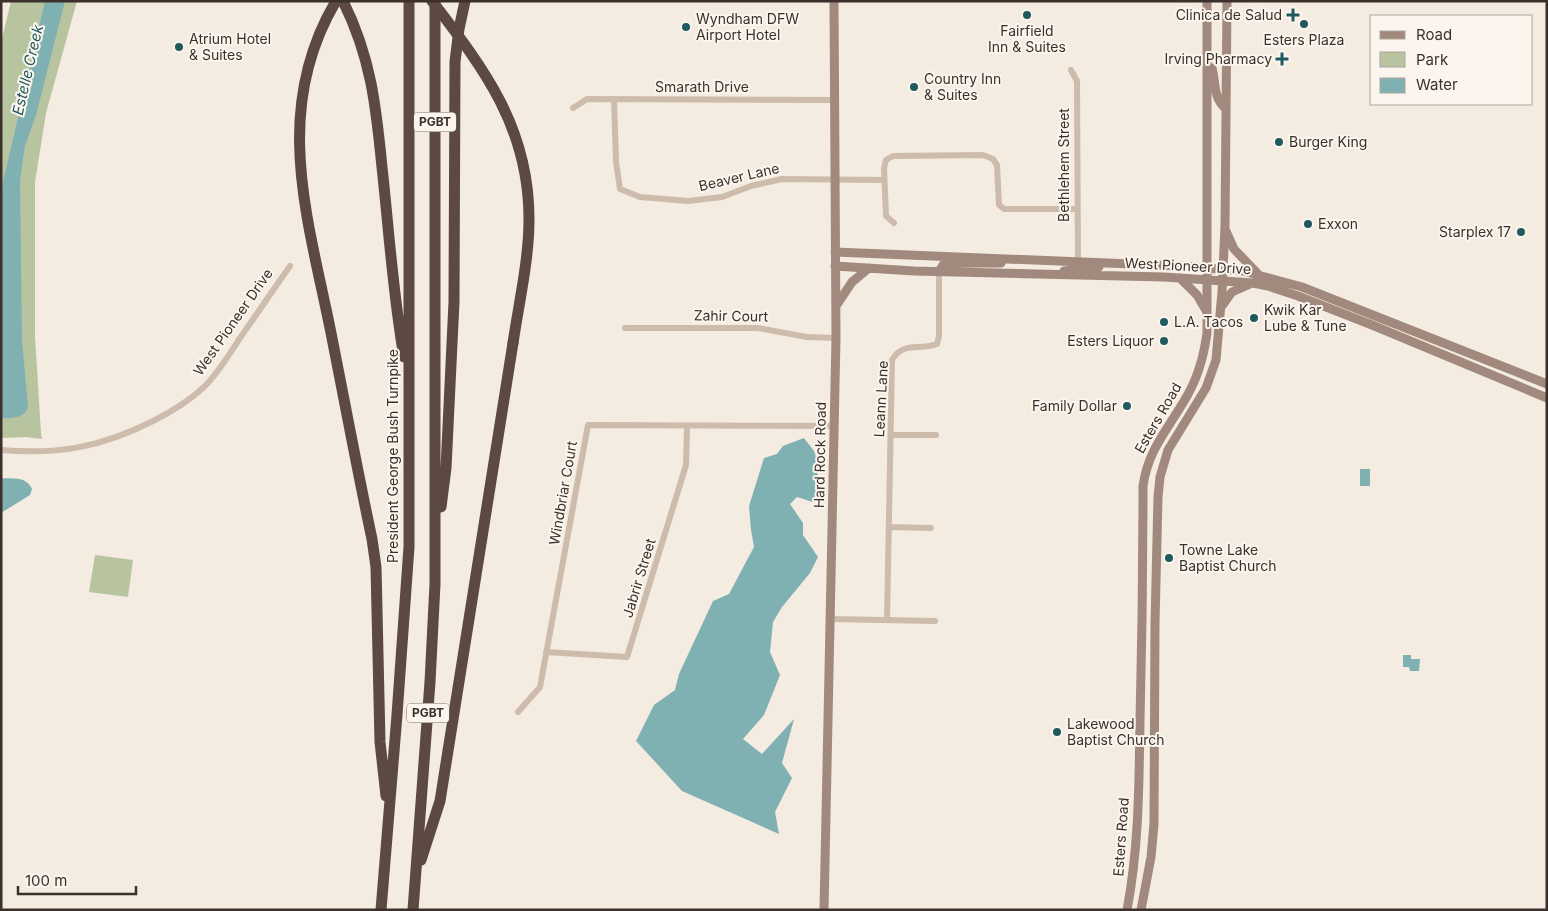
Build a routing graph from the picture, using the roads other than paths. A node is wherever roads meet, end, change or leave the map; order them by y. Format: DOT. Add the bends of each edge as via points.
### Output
graph roads {
  1 [pos="336,1"];
  2 [pos="343,1"];
  3 [pos="409,1"];
  4 [pos="434,1"];
  5 [pos="465,1"];
  6 [pos="834,1"];
  7 [pos="1207,1"];
  8 [pos="1227,1"];
  9 [pos="1207,56"];
  10 [pos="1071,70"];
  11 [pos="614,99"];
  12 [pos="834,100"];
  13 [pos="573,108"];
  14 [pos="1207,108"];
  15 [pos="1225,108"];
  16 [pos="835,179"];
  17 [pos="884,180"];
  18 [pos="1076,209"];
  19 [pos="894,222"];
  20 [pos="1225,227"];
  21 [pos="835,252"];
  22 [pos="1013,259"];
  23 [pos="1078,262"];
  24 [pos="1110,263"];
  25 [pos="290,266"];
  26 [pos="835,266"];
  27 [pos="869,268"];
  28 [pos="1207,268"];
  29 [pos="1223,268"];
  30 [pos="939,272"];
  31 [pos="1058,275"];
  32 [pos="1180,278"];
  33 [pos="1207,279"];
  34 [pos="1255,279"];
  35 [pos="1222,280"];
  36 [pos="836,306"];
  37 [pos="1221,309"];
  38 [pos="1207,312"];
  39 [pos="625,328"];
  40 [pos="836,338"];
  41 [pos="1547,384"];
  42 [pos="409,394"];
  43 [pos="1547,398"];
  44 [pos="687,426"];
  45 [pos="834,426"];
  46 [pos="891,435"];
  47 [pos="936,435"];
  48 [pos="1,450"];
  49 [pos="1143,520"];
  50 [pos="1156,520"];
  51 [pos="889,527"];
  52 [pos="931,528"];
  53 [pos="435,543"];
  54 [pos="829,619"];
  55 [pos="887,620"];
  56 [pos="935,621"];
  57 [pos="1142,644"];
  58 [pos="1155,644"];
  59 [pos="546,652"];
  60 [pos="518,712"];
  61 [pos="388,822"];
  62 [pos="415,884"];
  63 [pos="381,910"];
  64 [pos="414,910"];
  65 [pos="824,910"];
  66 [pos="1127,910"];
  67 [pos="1141,910"];
  1 -- 61 [label="highway" via="321,31 306,75 299,117 299,160 376,566 380,742"];
  2 -- 42 [label="highway" via="360,39 372,84 397,317"];
  3 -- 42 [label="highway, President George Bush Turnpike / PGBT"];
  4 -- 53 [label="highway, PGBT"];
  4 -- 62 [label="highway, bridge" via="489,78 511,124 522,159 528,197 528,241 440,801"];
  5 -- 53 [label="highway" via="455,62 454,318 446,468"];
  6 -- 12 [label="main road, Hard Rock Road"];
  7 -- 9 [label="main road, Esters Road"];
  8 -- 15 [label="main road, Esters Road"];
  9 -- 14 [label="main road, Esters Road"];
  9 -- 15 [label="main road" via="1219,103"];
  10 -- 18 [label="street, Bethlehem Street" via="1076,81"];
  11 -- 12 [label="street, Smarath Drive"];
  11 -- 13 [label="street, Smarath Drive" via="587,99"];
  11 -- 16 [label="street, Beaver Lane" via="620,189 640,197 688,201 722,197 782,179"];
  12 -- 16 [label="main road, Hard Rock Road"];
  14 -- 15 [label="main road"];
  14 -- 28 [label="main road, Esters Road"];
  15 -- 20 [label="main road, Esters Road"];
  16 -- 17 [label="street"];
  16 -- 21 [label="main road, Hard Rock Road"];
  17 -- 18 [label="street" via="884,164 893,156 983,156 993,159 997,165 998,205 1004,209"];
  17 -- 19 [label="street" via="886,216"];
  18 -- 23 [label="street, Bethlehem Street"];
  20 -- 29 [label="main road, Esters Road"];
  20 -- 34 [label="main road" via="1234,249"];
  21 -- 22 [label="main road, West Pioneer Drive"];
  21 -- 26 [label="main road, Hard Rock Road"];
  22 -- 23 [label="main road, West Pioneer Drive"];
  22 -- 30 [label="main road" via="1000,264 954,263 943,265"];
  23 -- 24 [label="main road, West Pioneer Drive"];
  24 -- 28 [label="main road, West Pioneer Drive"];
  24 -- 31 [label="main road" via="1061,271"];
  25 -- 48 [label="street, West Pioneer Drive" via="225,362 203,388 170,412 123,436 87,446 52,451"];
  26 -- 27 [label="main road, West Pioneer Drive"];
  26 -- 36 [label="main road, Hard Rock Road"];
  27 -- 30 [label="main road, West Pioneer Drive"];
  27 -- 36 [label="main road" via="852,282"];
  28 -- 29 [label="main road, West Pioneer Drive"];
  28 -- 33 [label="main road, Esters Road"];
  29 -- 34 [label="main road, West Pioneer Drive"];
  29 -- 35 [label="main road, Esters Road"];
  30 -- 31 [label="main road, West Pioneer Drive"];
  30 -- 46 [label="street, Leann Lane" via="940,336 936,344 926,348 905,347 892,360"];
  31 -- 32 [label="main road, West Pioneer Drive"];
  32 -- 33 [label="main road, West Pioneer Drive"];
  32 -- 38 [label="main road" via="1197,295"];
  33 -- 35 [label="main road, West Pioneer Drive"];
  33 -- 38 [label="main road, Esters Road"];
  34 -- 35 [label="main road, West Pioneer Drive"];
  34 -- 37 [label="main road" via="1232,292"];
  34 -- 41 [label="main road, West Pioneer Drive" via="1302,287"];
  34 -- 43 [label="main road, West Pioneer Drive"];
  35 -- 37 [label="main road, Esters Road"];
  36 -- 40 [label="main road, Hard Rock Road"];
  37 -- 50 [label="main road, Esters Road" via="1216,360 1206,388 1168,450 1160,477"];
  38 -- 49 [label="main road, Esters Road" via="1199,370 1188,396 1150,456 1145,470"];
  39 -- 40 [label="street, Zahir Court" via="758,328 807,338"];
  40 -- 45 [label="main road, Hard Rock Road"];
  42 -- 61 [label="highway, President George Bush Turnpike / PGBT" via="408,569"];
  44 -- 45 [label="street, Windbriar Court"];
  44 -- 59 [label="street, Jabrir Street" via="686,465 627,657"];
  44 -- 59 [label="street, Windbriar Court" via="588,426"];
  45 -- 54 [label="main road, Hard Rock Road"];
  46 -- 47 [label="street"];
  46 -- 51 [label="street, Leann Lane"];
  49 -- 50 [label="main road"];
  49 -- 57 [label="main road, Esters Road"];
  50 -- 58 [label="main road, Esters Road"];
  51 -- 52 [label="street"];
  51 -- 55 [label="street, Leann Lane"];
  53 -- 62 [label="highway, PGBT" via="434,624"];
  54 -- 55 [label="street"];
  54 -- 65 [label="main road, Hard Rock Road"];
  55 -- 56 [label="street"];
  57 -- 58 [label="main road"];
  57 -- 66 [label="main road, Esters Road" via="1138,830"];
  58 -- 67 [label="main road, Esters Road" via="1154,824"];
  59 -- 60 [label="street, Windbriar Court" via="540,687"];
  61 -- 63 [label="highway, President George Bush Turnpike / PGBT"];
  62 -- 64 [label="highway, PGBT"];
}
